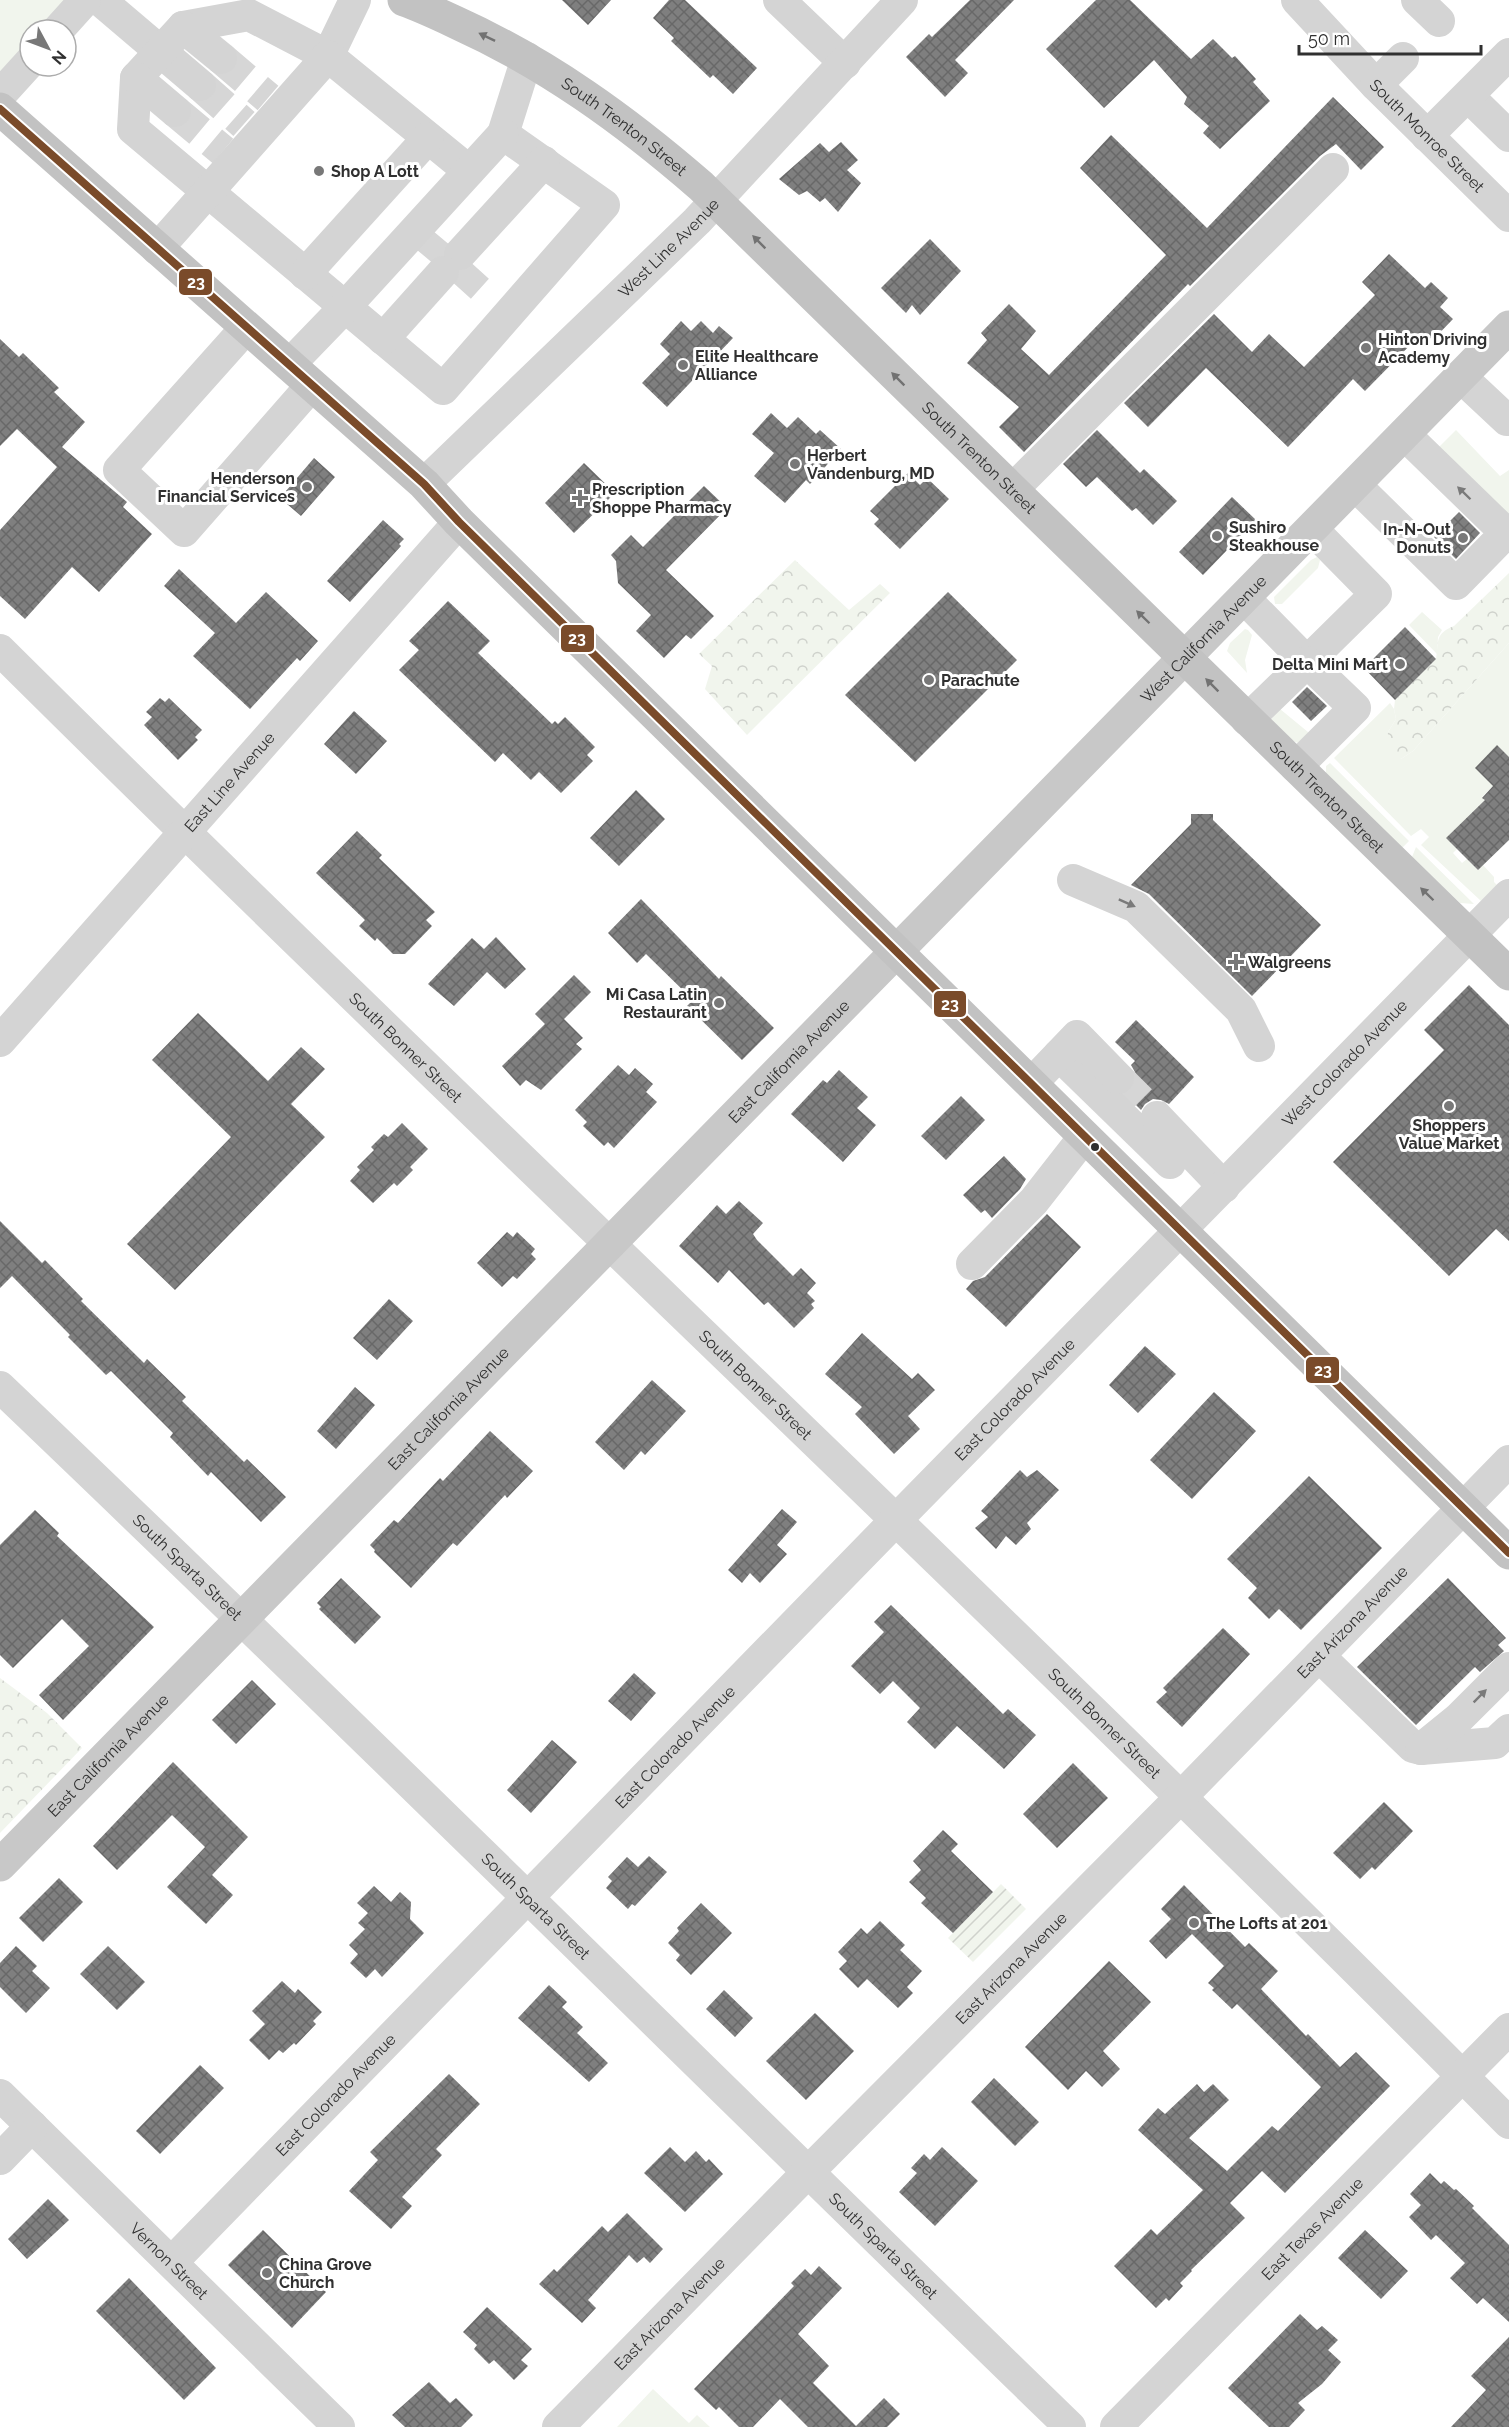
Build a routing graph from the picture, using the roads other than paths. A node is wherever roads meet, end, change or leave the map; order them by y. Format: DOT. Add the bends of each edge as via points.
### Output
graph roads {
  1 [pos="85,0"];
  2 [pos="100,0"];
  3 [pos="355,0"];
  4 [pos="404,0"];
  5 [pos="779,0"];
  6 [pos="902,0"];
  7 [pos="1298,0"];
  8 [pos="1417,0"];
  9 [pos="69,18"];
  10 [pos="1439,21"];
  11 [pos="183,27"];
  12 [pos="160,50"];
  13 [pos="1509,54"];
  14 [pos="328,56"];
  15 [pos="221,58"];
  16 [pos="527,58"];
  17 [pos="1403,58"];
  18 [pos="845,63"];
  19 [pos="18,75"];
  20 [pos="136,78"];
  21 [pos="200,85"];
  22 [pos="1376,85"];
  23 [pos="0,95"];
  24 [pos="1468,96"];
  25 [pos="0,110"];
  26 [pos="175,111"];
  27 [pos="503,134"];
  28 [pos="1427,135"];
  29 [pos="1509,136"];
  30 [pos="428,138"];
  31 [pos="544,162"];
  32 [pos="1332,169"];
  33 [pos="469,171"];
  34 [pos="207,192"];
  35 [pos="717,200"];
  36 [pos="1509,216"];
  37 [pos="157,249"];
  38 [pos="304,274"];
  39 [pos="345,307"];
  40 [pos="1509,327"];
  41 [pos="246,328"];
  42 [pos="383,339"];
  43 [pos="300,375"];
  44 [pos="1461,376"];
  45 [pos="1507,420"];
  46 [pos="1404,435"];
  47 [pos="424,484"];
  48 [pos="1355,485"];
  49 [pos="1012,490"];
  50 [pos="459,522"];
  51 [pos="1312,529"];
  52 [pos="1244,598"];
  53 [pos="0,650"];
  54 [pos="1185,658"];
  55 [pos="1307,662"];
  56 [pos="1247,720"];
  57 [pos="1296,767"];
  58 [pos="184,832"];
  59 [pos="1073,880"];
  60 [pos="1509,895"];
  61 [pos="1469,935"];
  62 [pos="897,952"];
  63 [pos="1509,974"];
  64 [pos="0,1041"];
  65 [pos="1259,1046"];
  66 [pos="1059,1055"];
  67 [pos="1118,1078"];
  68 [pos="1031,1084"];
  69 [pos="1156,1117"];
  70 [pos="1084,1137"];
  71 [pos="1178,1155"];
  72 [pos="1224,1187"];
  73 [pos="1141,1193"];
  74 [pos="1180,1232"];
  75 [pos="611,1244"];
  76 [pos="972,1264"];
  77 [pos="0,1387"];
  78 [pos="1509,1461"];
  79 [pos="1463,1508"];
  80 [pos="896,1520"];
  81 [pos="1509,1553"];
  82 [pos="242,1618"];
  83 [pos="1319,1656"];
  84 [pos="1509,1668"];
  85 [pos="1509,1698"];
  86 [pos="1509,1730"];
  87 [pos="1420,1749"];
  88 [pos="1180,1798"];
  89 [pos="0,1865"];
  90 [pos="527,1899"];
  91 [pos="1509,2029"];
  92 [pos="1462,2076"];
  93 [pos="0,2096"];
  94 [pos="1509,2123"];
  95 [pos="32,2126"];
  96 [pos="0,2158"];
  97 [pos="808,2172"];
  98 [pos="172,2262"];
  99 [pos="339,2427"];
  100 [pos="558,2427"];
  101 [pos="1070,2427"];
  102 [pos="1116,2427"];
  1 -- 9 [label="street"];
  2 -- 12 [label="street"];
  3 -- 14 [label="street"];
  16 -- 4 [label="highway, South Trenton Street, one-way"];
  5 -- 18 [label="street"];
  6 -- 18 [label="street, West Line Avenue"];
  7 -- 22 [label="street, South Monroe Street"];
  8 -- 10 [label="street"];
  11 -- 12 [label="street"];
  11 -- 14 [label="street" via="249,15"];
  11 -- 15 [label="street"];
  12 -- 20 [label="street"];
  12 -- 21 [label="street"];
  13 -- 24 [label="street"];
  14 -- 30 [label="street"];
  14 -- 34 [label="street" via="251,130"];
  16 -- 27 [label="street"];
  16 -- 35 [label="highway, South Trenton Street" via="606,109"];
  17 -- 22 [label="street"];
  18 -- 35 [label="street, West Line Avenue"];
  19 -- 23 [label="street"];
  20 -- 26 [label="street"];
  20 -- 34 [label="street" via="133,129"];
  22 -- 28 [label="street, South Monroe Street"];
  24 -- 28 [label="street"];
  24 -- 29 [label="street"];
  25 -- 37 [label="highway"];
  27 -- 31 [label="street"];
  27 -- 33 [label="street"];
  28 -- 36 [label="street, South Monroe Street"];
  30 -- 33 [label="street"];
  30 -- 38 [label="street"];
  31 -- 42 [label="street"];
  31 -- 42 [label="street" via="604,205 443,389"];
  32 -- 49 [label="street"];
  33 -- 39 [label="street"];
  34 -- 37 [label="street"];
  34 -- 38 [label="street"];
  35 -- 47 [label="street, West Line Avenue"];
  49 -- 35 [label="highway, South Trenton Street, one-way"];
  37 -- 41 [label="highway"];
  38 -- 39 [label="street"];
  39 -- 42 [label="street"];
  39 -- 43 [label="street"];
  40 -- 44 [label="main road, West California Avenue"];
  41 -- 43 [label="highway"];
  41 -- 43 [label="street" via="119,470 184,531"];
  43 -- 47 [label="highway"];
  44 -- 45 [label="street"];
  44 -- 46 [label="main road, West California Avenue"];
  46 -- 48 [label="main road, West California Avenue"];
  48 -- 46 [label="street, one-way" via="1456,584 1506,533"];
  47 -- 50 [label="highway"];
  48 -- 51 [label="main road, West California Avenue"];
  54 -- 49 [label="highway, South Trenton Street, one-way"];
  50 -- 58 [label="street, East Line Avenue"];
  50 -- 62 [label="highway"];
  51 -- 52 [label="main road, West California Avenue"];
  51 -- 55 [label="street" via="1376,594"];
  52 -- 54 [label="main road, West California Avenue"];
  52 -- 55 [label="street"];
  53 -- 58 [label="street, South Bonner Street"];
  56 -- 54 [label="highway, South Trenton Street, one-way"];
  54 -- 62 [label="main road, West California Avenue"];
  55 -- 56 [label="street"];
  55 -- 57 [label="street" via="1355,708"];
  56 -- 57 [label="highway, South Trenton Street"];
  61 -- 57 [label="highway, South Trenton Street, one-way"];
  58 -- 64 [label="street, East Line Avenue"];
  58 -- 75 [label="street, South Bonner Street"];
  59 -- 65 [label="street, one-way" via="1136,907 1241,1010"];
  60 -- 61 [label="street, West Colorado Avenue"];
  61 -- 63 [label="highway, South Trenton Street"];
  61 -- 72 [label="street, West Colorado Avenue"];
  62 -- 68 [label="highway"];
  62 -- 75 [label="main road, East California Avenue"];
  66 -- 67 [label="street" via="1077,1036"];
  66 -- 68 [label="street"];
  66 -- 71 [label="street"];
  68 -- 70 [label="highway"];
  69 -- 71 [label="street"];
  70 -- 73 [label="highway"];
  70 -- 76 [label="street" via="1034,1201"];
  71 -- 72 [label="street"];
  71 -- 73 [label="street"];
  72 -- 74 [label="street, West Colorado Avenue"];
  73 -- 74 [label="highway"];
  74 -- 79 [label="highway"];
  74 -- 80 [label="street, East Colorado Avenue"];
  75 -- 80 [label="street, South Bonner Street"];
  75 -- 82 [label="main road, East California Avenue"];
  77 -- 82 [label="street, South Sparta Street"];
  78 -- 79 [label="street, East Arizona Avenue"];
  79 -- 81 [label="highway"];
  79 -- 83 [label="street, East Arizona Avenue"];
  80 -- 88 [label="street, South Bonner Street"];
  80 -- 90 [label="street, East Colorado Avenue"];
  82 -- 89 [label="main road, East California Avenue"];
  82 -- 90 [label="street, South Sparta Street"];
  83 -- 87 [label="street" via="1410,1744"];
  83 -- 88 [label="street, East Arizona Avenue"];
  87 -- 84 [label="street, one-way" via="1458,1719"];
  85 -- 87 [label="street" via="1475,1733"];
  86 -- 87 [label="street" via="1495,1743"];
  88 -- 92 [label="street, South Bonner Street"];
  88 -- 97 [label="street, East Arizona Avenue"];
  90 -- 97 [label="street, South Sparta Street"];
  90 -- 98 [label="street, East Colorado Avenue"];
  91 -- 92 [label="street, East Texas Avenue"];
  92 -- 94 [label="street, South Bonner Street"];
  92 -- 102 [label="street, East Texas Avenue"];
  93 -- 95 [label="street, Vernon Street"];
  95 -- 96 [label="street"];
  95 -- 98 [label="street, Vernon Street"];
  97 -- 100 [label="street, East Arizona Avenue"];
  97 -- 101 [label="street, South Sparta Street"];
  98 -- 99 [label="street, Vernon Street"];
}
